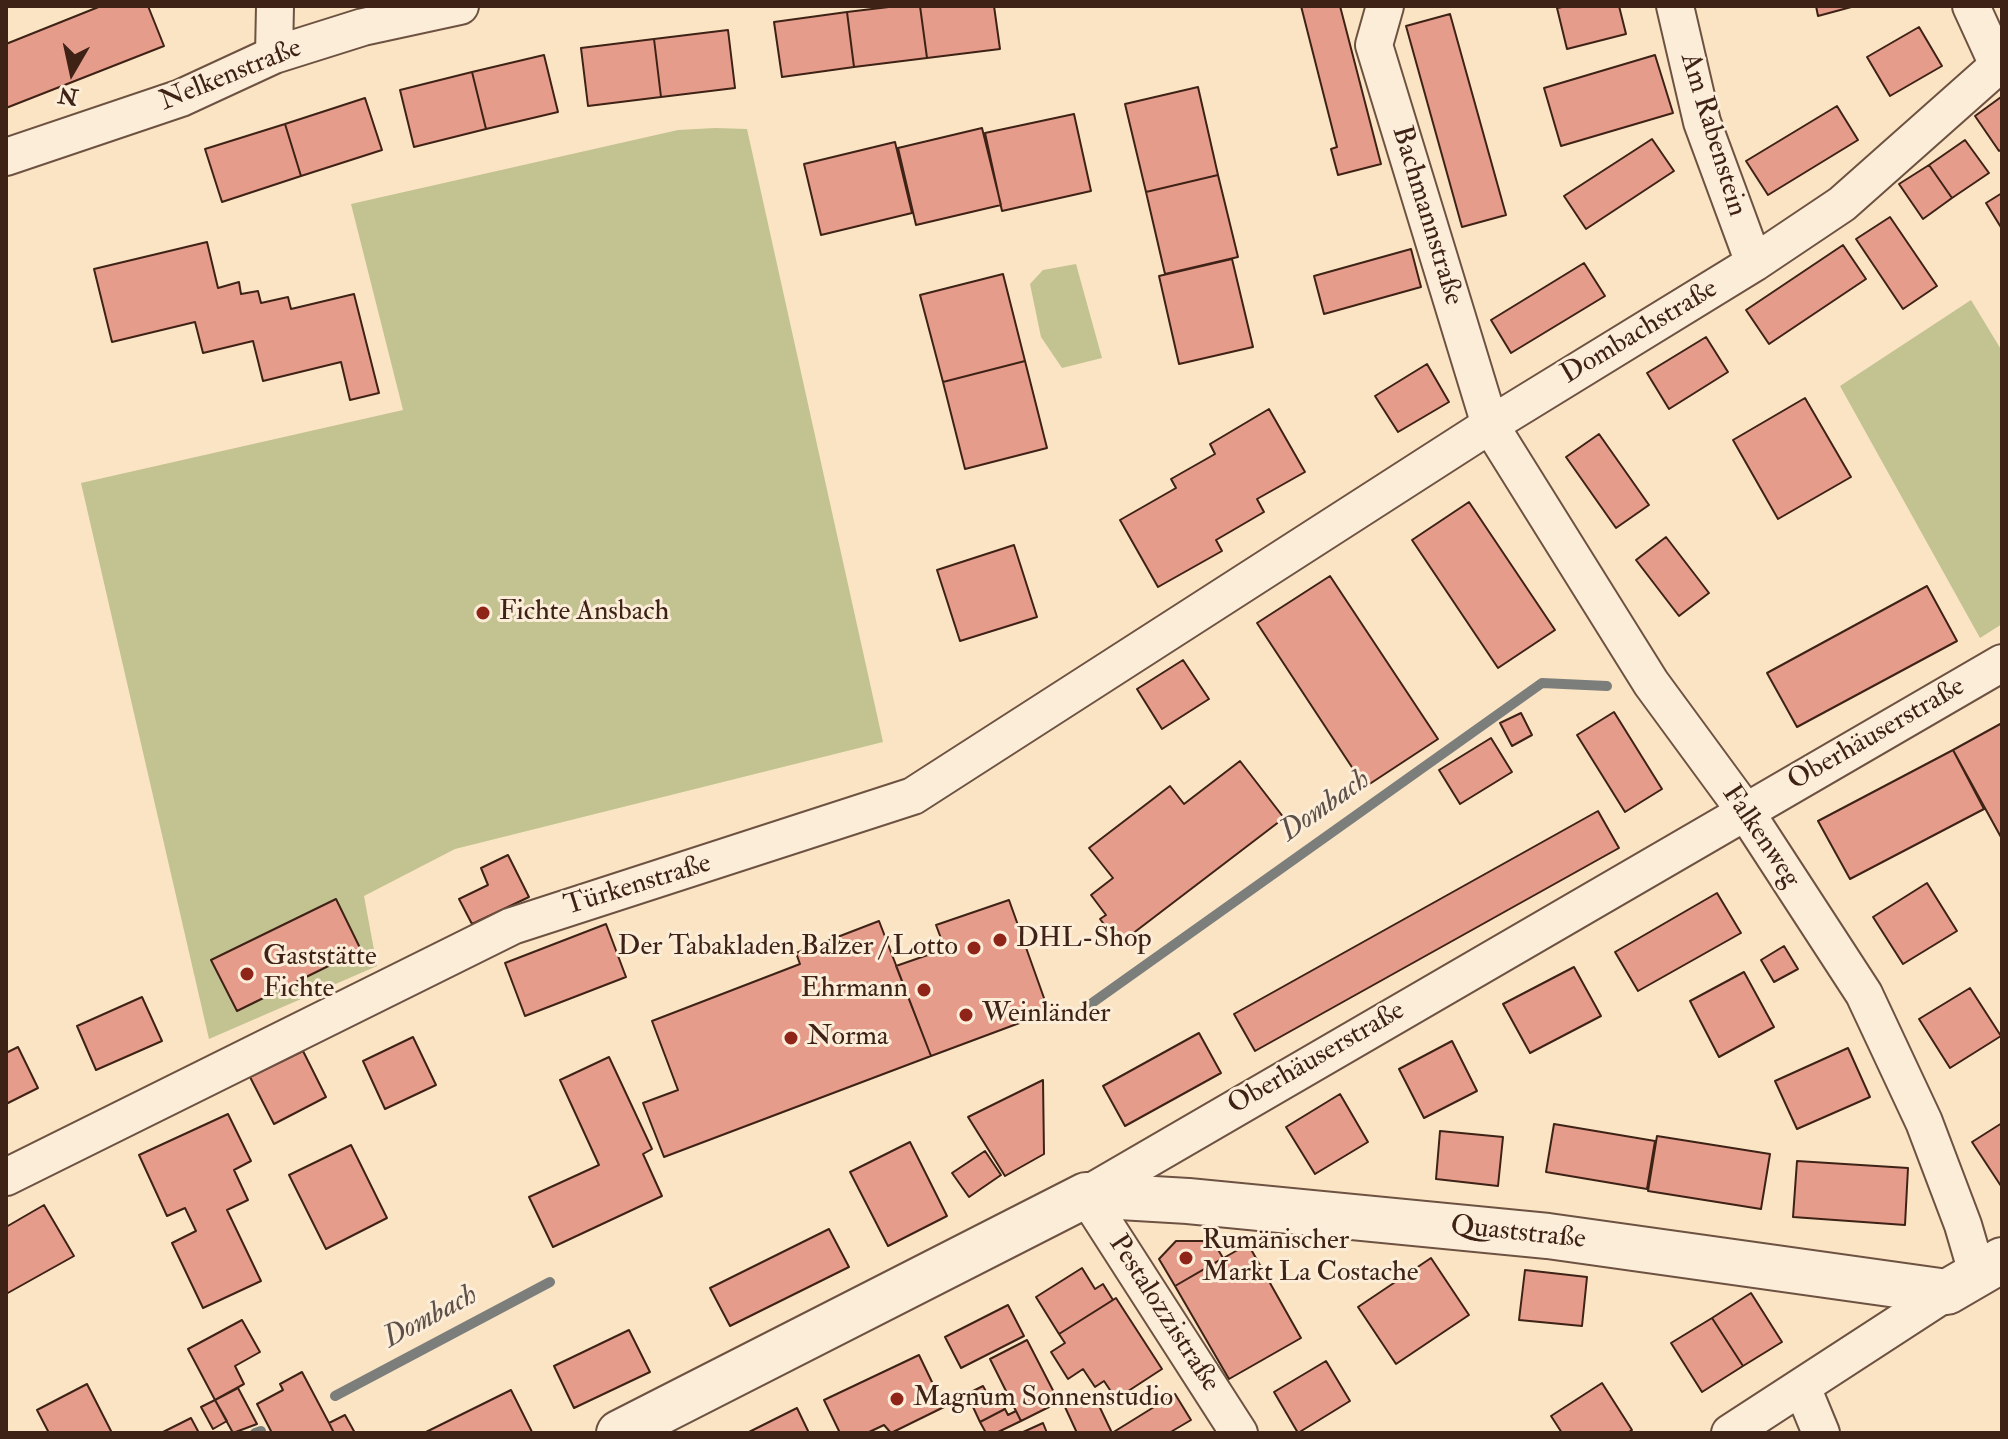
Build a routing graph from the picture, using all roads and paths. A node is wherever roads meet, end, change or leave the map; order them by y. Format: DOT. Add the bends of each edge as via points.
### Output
graph roads {
  1 [pos="275,6"];
  2 [pos="460,6"];
  3 [pos="1385,6"];
  4 [pos="1675,6"];
  5 [pos="1971,6"];
  6 [pos="274,55"];
  7 [pos="2000,63"];
  8 [pos="6,157"];
  9 [pos="1754,263"];
  10 [pos="1490,425"];
  11 [pos="1257,575"];
  12 [pos="2002,663"];
  13 [pos="1745,811"];
  14 [pos="6,1177"];
  15 [pos="1086,1195"];
  16 [pos="1975,1276"];
  17 [pos="1802,1387"];
  18 [pos="619,1433"];
  19 [pos="1239,1433"];
  20 [pos="1730,1433"];
  21 [pos="1821,1433"];
  1 -- 6 [label="street"];
  2 -- 6 [label="street, Nelkenstraße" via="363,27"];
  3 -- 10 [label="street, Bachmannstraße" via="1374,45"];
  4 -- 9 [label="street, Am Rabenstein" via="1702,122"];
  5 -- 7 [label="street"];
  6 -- 8 [label="street, Nelkenstraße" via="181,98"];
  7 -- 9 [label="street, Dombachstraße" via="1842,204"];
  9 -- 10 [label="street, Dombachstraße"];
  10 -- 11 [label="street, Dombachstraße"];
  10 -- 13 [label="street, Falkenweg" via="1637,660"];
  11 -- 14 [label="street, Türkenstraße" via="913,796 512,926"];
  12 -- 13 [label="street, Oberhäuserstraße"];
  13 -- 15 [label="street, Oberhäuserstraße"];
  13 -- 16 [label="street, Falkenweg" via="1864,994 1924,1122 1963,1225"];
  15 -- 16 [label="street, Quaststraße"];
  15 -- 18 [label="street, Oberhäuserstraße"];
  15 -- 19 [label="street, Pestalozzistraße"];
  16 -- 17 [label="street"];
  17 -- 20 [label="street"];
  17 -- 21 [label="street"];
}
